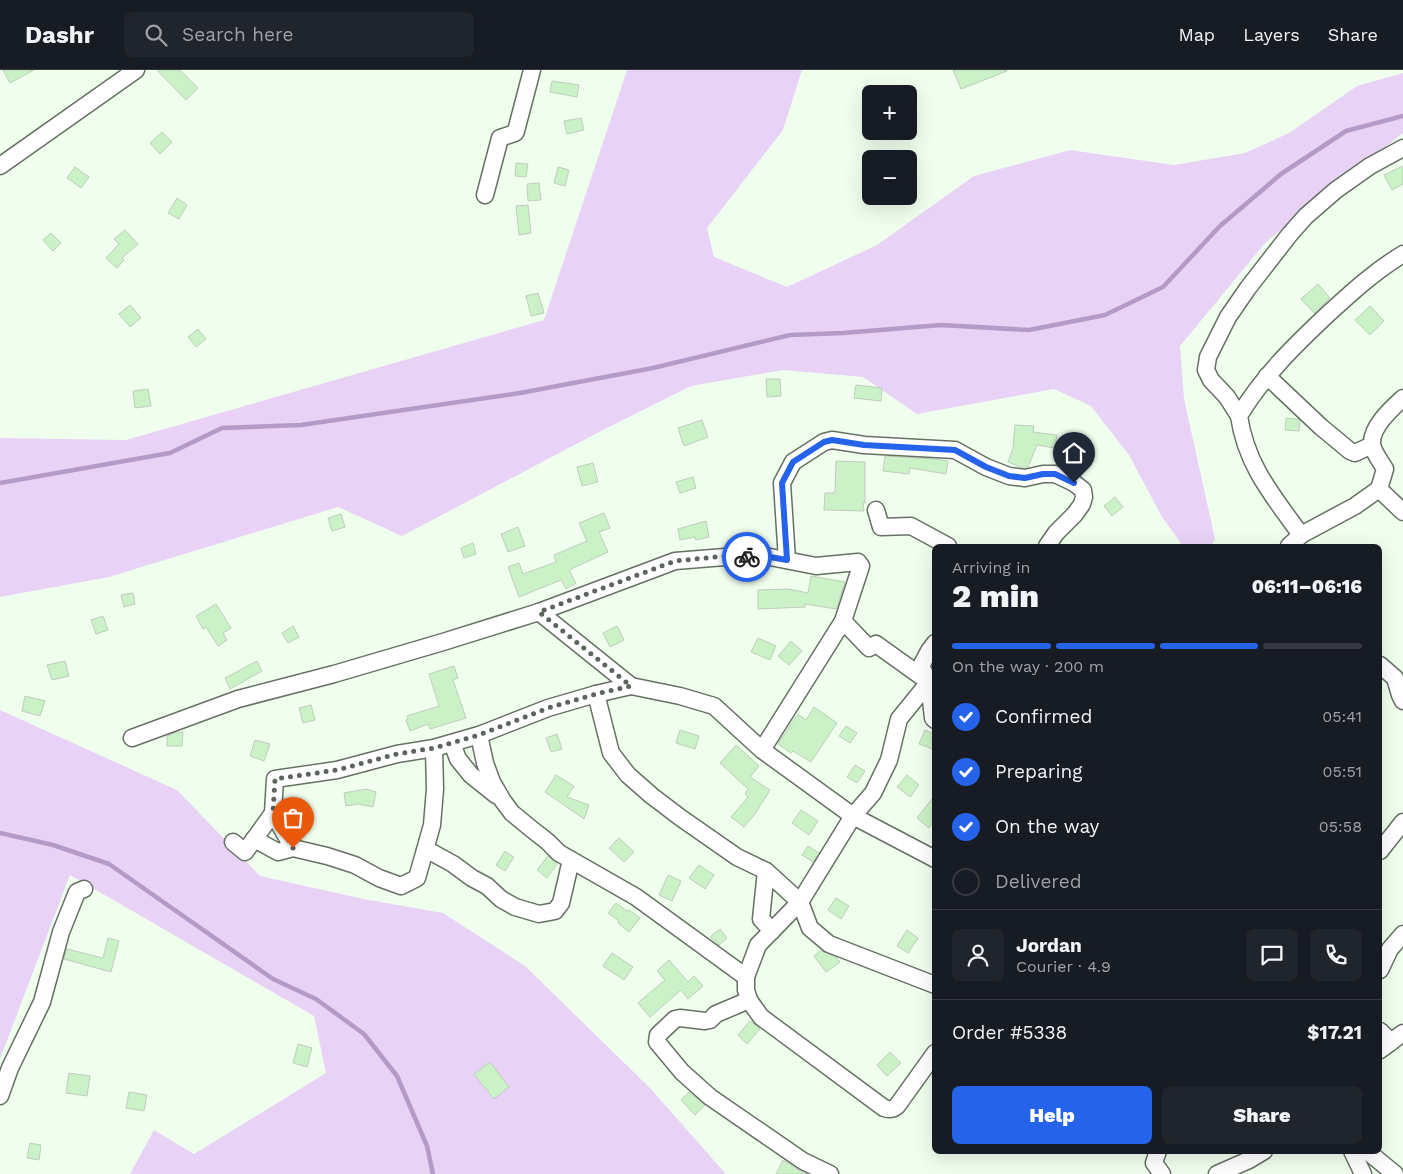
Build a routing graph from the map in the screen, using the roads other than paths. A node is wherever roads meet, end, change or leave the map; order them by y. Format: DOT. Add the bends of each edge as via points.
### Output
graph roads {
  1 [pos="136,70"];
  2 [pos="532,70"];
  3 [pos="1403,148"];
  4 [pos="0,166"];
  5 [pos="485,195"];
  6 [pos="1403,254"];
  7 [pos="1267,376"];
  8 [pos="1403,398"];
  9 [pos="1239,416"];
  10 [pos="1372,445"];
  11 [pos="1379,488"];
  12 [pos="876,510"];
  13 [pos="1403,512"];
  14 [pos="1301,535"];
  15 [pos="944,544"];
  16 [pos="1048,544"];
  17 [pos="1291,544"];
  18 [pos="787,560"];
  19 [pos="539,612"];
  20 [pos="843,621"];
  21 [pos="932,647"];
  22 [pos="1382,667"];
  23 [pos="929,682"];
  24 [pos="631,686"];
  25 [pos="596,694"];
  26 [pos="1403,701"];
  27 [pos="932,718"];
  28 [pos="479,735"];
  29 [pos="132,738"];
  30 [pos="452,743"];
  31 [pos="434,748"];
  32 [pos="762,750"];
  33 [pos="503,801"];
  34 [pos="273,813"];
  35 [pos="853,816"];
  36 [pos="1403,822"];
  37 [pos="254,839"];
  38 [pos="233,842"];
  39 [pos="293,848"];
  40 [pos="1382,848"];
  41 [pos="425,850"];
  42 [pos="932,857"];
  43 [pos="570,860"];
  44 [pos="766,871"];
  45 [pos="84,889"];
  46 [pos="800,902"];
  47 [pos="767,925"];
  48 [pos="1403,934"];
  49 [pos="1382,966"];
  50 [pos="746,977"];
  51 [pos="932,984"];
  52 [pos="750,1000"];
  53 [pos="932,1057"];
  54 [pos="0,1096"];
  55 [pos="1157,1154"];
  56 [pos="1259,1154"];
  57 [pos="1353,1154"];
  58 [pos="1371,1154"];
  59 [pos="830,1174"];
  60 [pos="1162,1174"];
  61 [pos="1217,1174"];
  62 [pos="1363,1174"];
  63 [pos="1396,1174"];
  1 -- 4 [label="street"];
  2 -- 5 [label="street" via="516,131 500,138"];
  3 -- 9 [label="street" via="1370,166 1306,216 1228,317 1208,358 1206,370"];
  6 -- 7 [label="street" via="1352,291"];
  7 -- 9 [label="street"];
  7 -- 10 [label="street" via="1350,451 1355,453"];
  8 -- 10 [label="street" via="1381,421 1373,434"];
  9 -- 14 [label="street" via="1246,444 1264,484"];
  10 -- 11 [label="street" via="1385,469"];
  11 -- 13 [label="street"];
  11 -- 14 [label="street" via="1354,506"];
  12 -- 15 [label="street" via="881,528 911,526"];
  14 -- 17 [label="street"];
  16 -- 18 [label="street" via="1082,504 1083,490 1074,483 1055,474 1025,478 1009,476 955,450 832,440 793,462 782,483"];
  18 -- 19 [label="street" via="725,556 675,561"];
  18 -- 20 [label="street" via="816,566 858,562 861,566"];
  19 -- 24 [label="street"];
  19 -- 29 [label="street" via="238,699"];
  20 -- 23 [label="street" via="869,648 876,644"];
  20 -- 32 [label="street"];
  21 -- 23 [label="street" via="921,666"];
  22 -- 26 [label="street" via="1395,678"];
  23 -- 27 [label="street"];
  23 -- 35 [label="street" via="899,718 889,760 873,793"];
  24 -- 25 [label="street"];
  24 -- 32 [label="street" via="714,706"];
  25 -- 28 [label="street" via="548,708"];
  25 -- 44 [label="street" via="611,753 628,775 737,858"];
  28 -- 30 [label="street"];
  28 -- 33 [label="street" via="492,782"];
  30 -- 31 [label="street"];
  30 -- 33 [label="street" via="458,759 471,774"];
  31 -- 34 [label="street" via="337,770 275,779"];
  31 -- 41 [label="street" via="432,825"];
  32 -- 35 [label="street"];
  33 -- 43 [label="street"];
  34 -- 37 [label="street"];
  34 -- 39 [label="street"];
  35 -- 42 [label="street"];
  35 -- 46 [label="street"];
  36 -- 40 [label="street"];
  37 -- 38 [label="street" via="245,852"];
  37 -- 39 [label="street" via="278,852"];
  39 -- 41 [label="street" via="346,862 401,886 417,878"];
  41 -- 43 [label="street" via="453,864 515,907 539,914 555,912 561,903"];
  43 -- 50 [label="street" via="636,897"];
  44 -- 46 [label="street"];
  44 -- 47 [label="street"];
  45 -- 54 [label="street" via="77,892 61,932 42,1002"];
  46 -- 47 [label="street"];
  46 -- 51 [label="street" via="810,928 830,944"];
  47 -- 50 [label="street"];
  48 -- 49 [label="street" via="1390,949"];
  50 -- 52 [label="street"];
  52 -- 53 [label="street" via="761,1017 889,1110 897,1106"];
  52 -- 59 [label="street" via="716,1014 710,1020 675,1019 658,1035 657,1042 682,1072 710,1097 802,1160"];
  55 -- 60 [label="street" via="1154,1163"];
  56 -- 61 [label="street"];
  57 -- 62 [label="street"];
  58 -- 63 [label="street"];
}
